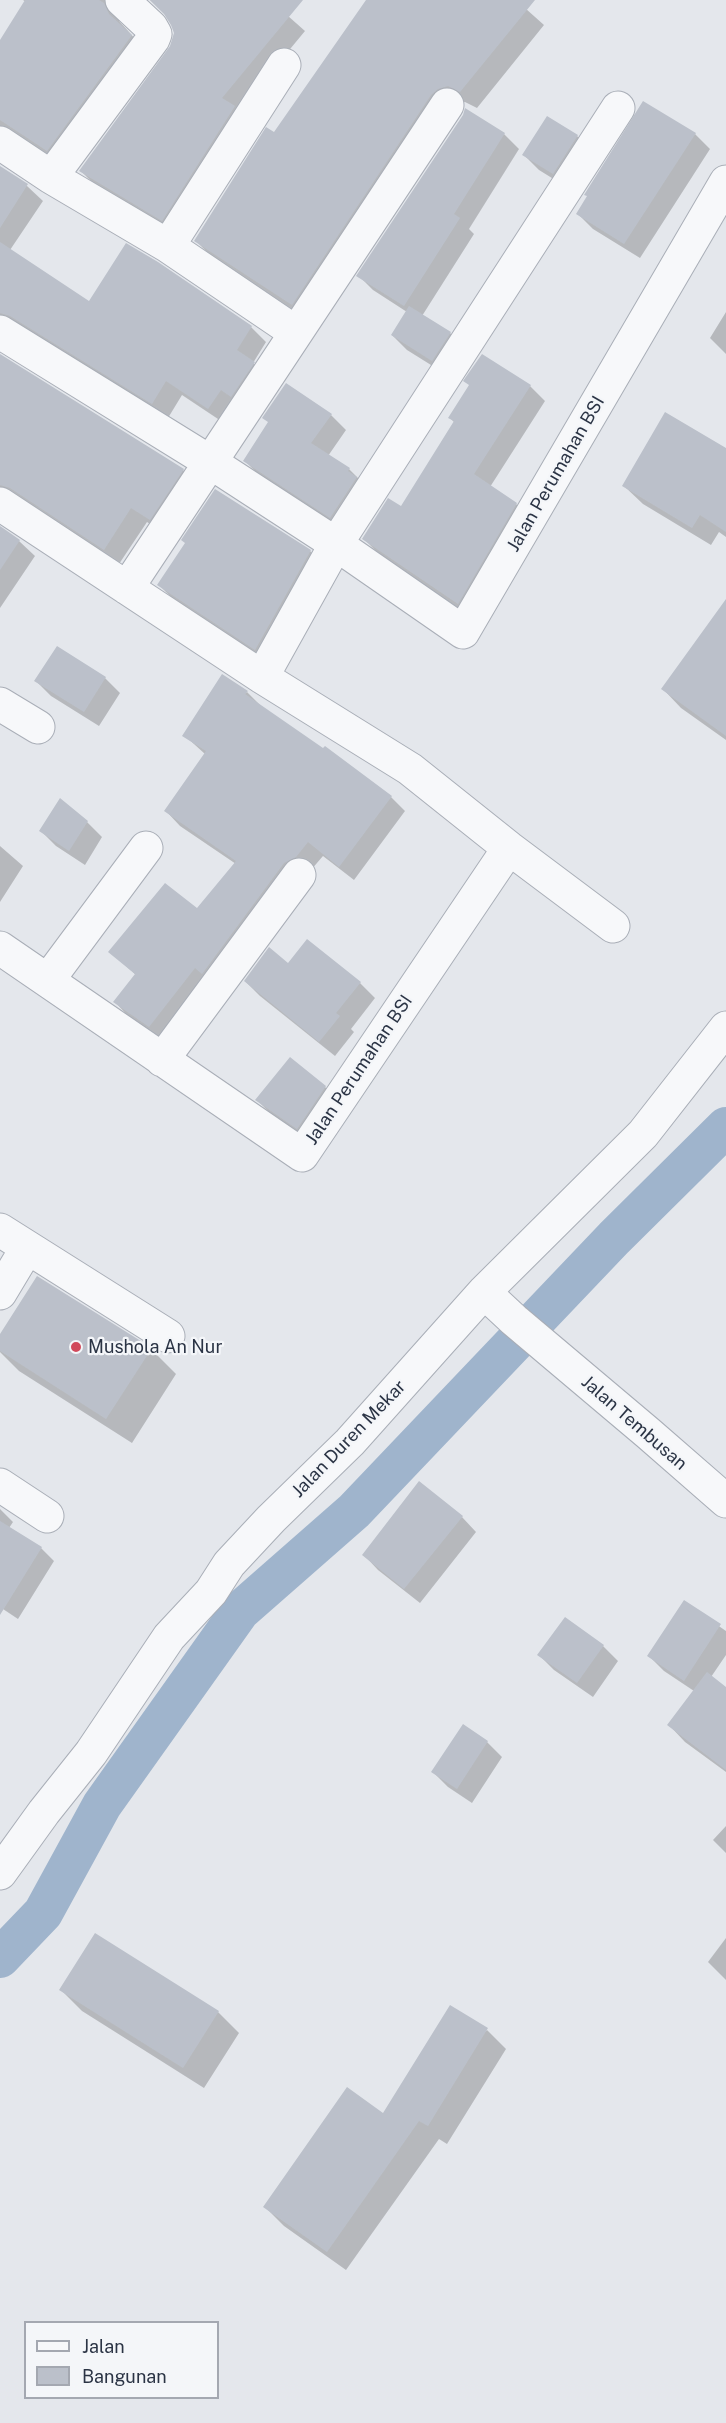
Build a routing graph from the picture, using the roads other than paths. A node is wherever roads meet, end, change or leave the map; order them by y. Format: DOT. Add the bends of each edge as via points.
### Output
graph roads {
  1 [pos="122,0"];
  2 [pos="284,65"];
  3 [pos="447,105"];
  4 [pos="618,108"];
  5 [pos="0,143"];
  6 [pos="51,177"];
  7 [pos="726,182"];
  8 [pos="168,246"];
  9 [pos="295,332"];
  10 [pos="0,333"];
  11 [pos="210,462"];
  12 [pos="0,504"];
  13 [pos="336,544"];
  14 [pos="127,588"];
  15 [pos="262,677"];
  16 [pos="0,704"];
  17 [pos="38,727"];
  18 [pos="508,848"];
  19 [pos="146,849"];
  20 [pos="299,875"];
  21 [pos="614,926"];
  22 [pos="0,948"];
  23 [pos="48,980"];
  24 [pos="726,1028"];
  25 [pos="162,1060"];
  26 [pos="0,1230"];
  27 [pos="27,1248"];
  28 [pos="484,1292"];
  29 [pos="0,1293"];
  30 [pos="168,1336"];
  31 [pos="0,1485"];
  32 [pos="726,1501"];
  33 [pos="47,1516"];
  34 [pos="0,1873"];
  1 -- 6 [label="street" via="155,34"];
  2 -- 8 [label="street"];
  3 -- 9 [label="street"];
  4 -- 13 [label="street"];
  5 -- 6 [label="street"];
  6 -- 8 [label="street"];
  7 -- 13 [label="street, Jalan Perumahan BSI" via="463,632"];
  8 -- 9 [label="street"];
  9 -- 11 [label="street"];
  10 -- 11 [label="street, Jalan Perumahan BSI"];
  11 -- 13 [label="street, Jalan Perumahan BSI"];
  11 -- 14 [label="street"];
  12 -- 14 [label="street"];
  13 -- 15 [label="street"];
  14 -- 15 [label="street"];
  15 -- 18 [label="street" via="410,769"];
  16 -- 17 [label="street"];
  18 -- 21 [label="street"];
  18 -- 25 [label="street, Jalan Perumahan BSI" via="302,1155"];
  19 -- 23 [label="street"];
  20 -- 25 [label="street"];
  22 -- 23 [label="street, Jalan Perumahan BSI"];
  23 -- 25 [label="street, Jalan Perumahan BSI"];
  24 -- 28 [label="street, Jalan Duren Mekar" via="643,1134"];
  26 -- 27 [label="street"];
  27 -- 29 [label="street"];
  27 -- 30 [label="street"];
  28 -- 32 [label="street, Jalan Tembusan"];
  28 -- 34 [label="street, Jalan Duren Mekar" via="350,1442 230,1564 211,1592 169,1636 91,1753"];
  31 -- 33 [label="street"];
}
